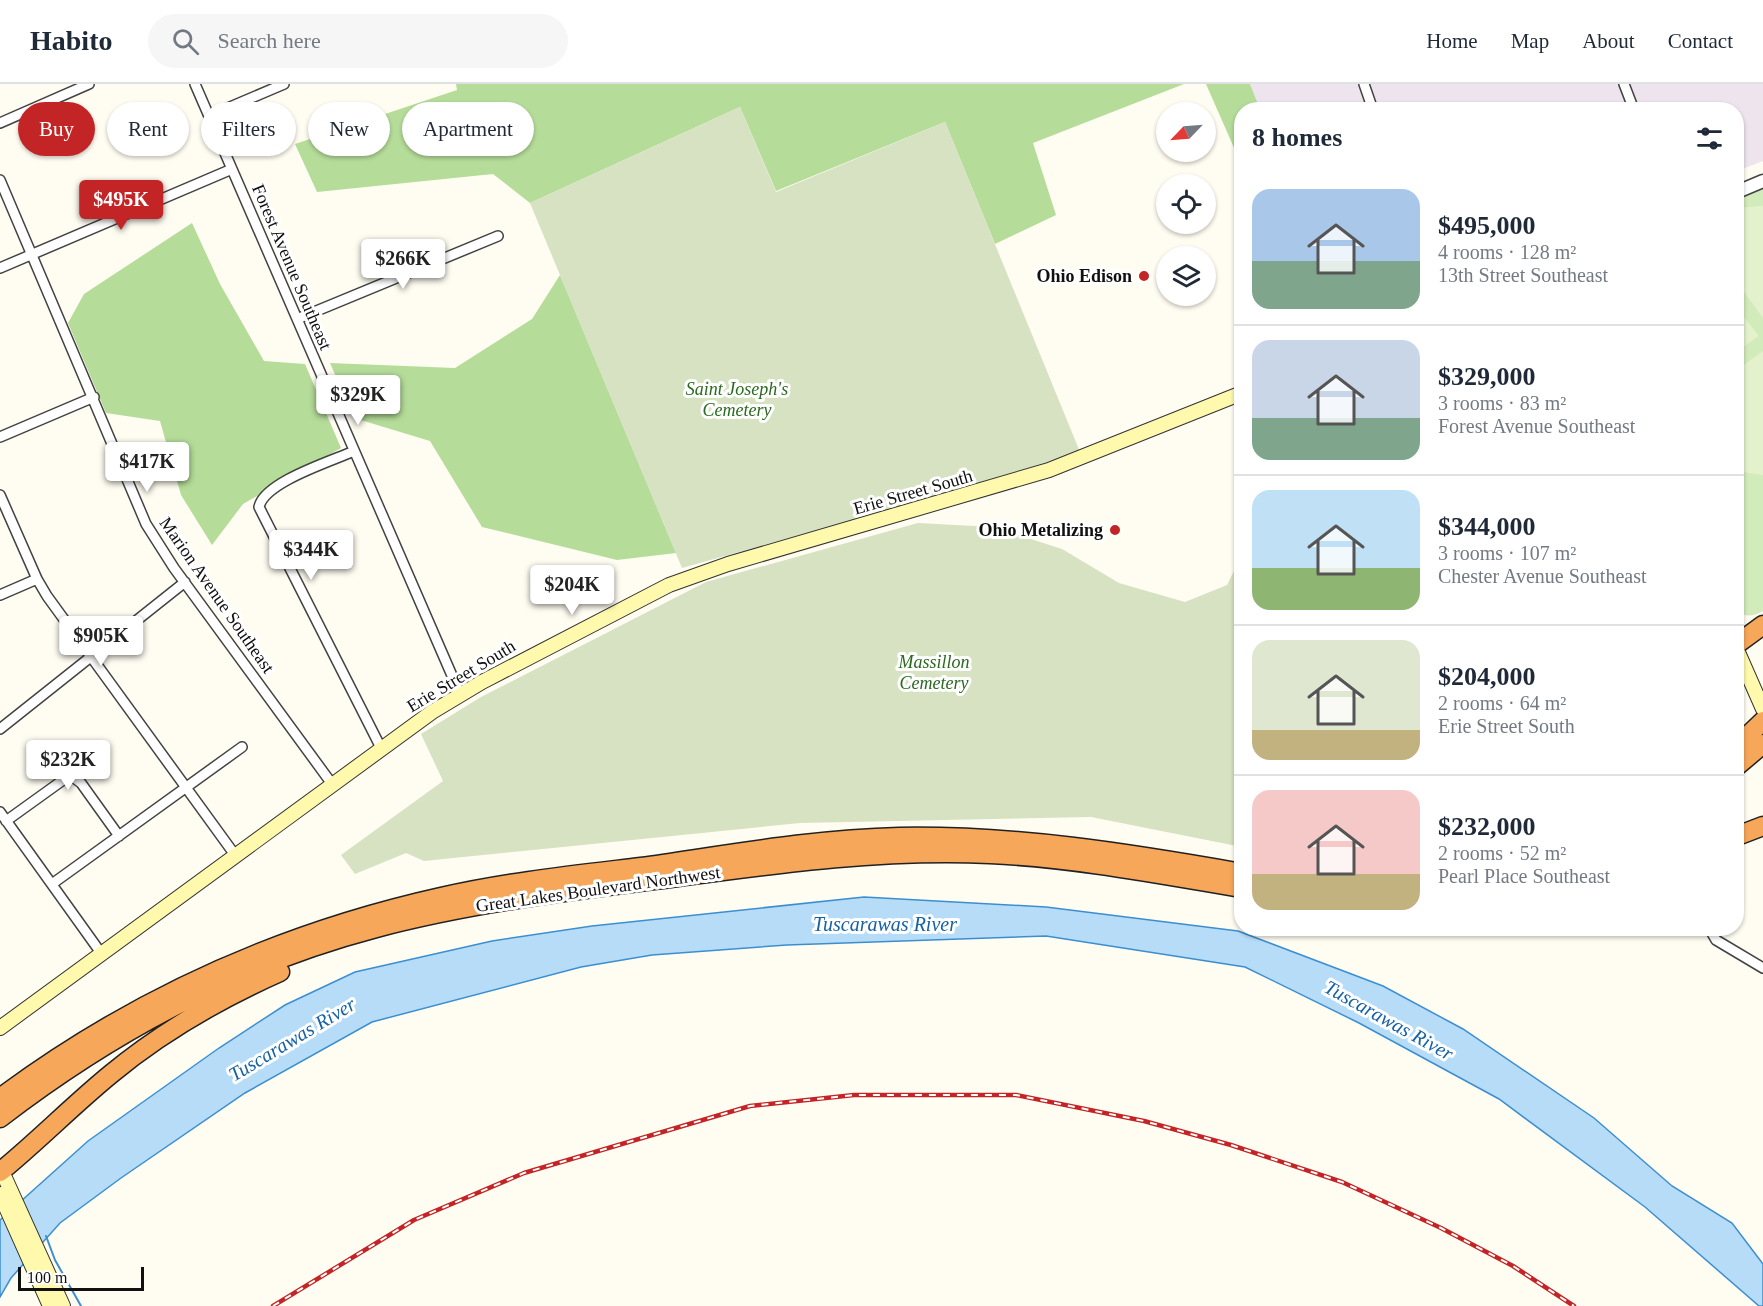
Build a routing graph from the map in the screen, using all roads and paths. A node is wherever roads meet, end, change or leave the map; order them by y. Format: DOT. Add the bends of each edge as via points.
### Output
graph roads {
  1 [pos="89,84"];
  2 [pos="195,84"];
  3 [pos="284,84"];
  4 [pos="1365,84"];
  5 [pos="1624,84"];
  6 [pos="203,102"];
  7 [pos="242,102"];
  8 [pos="1371,102"];
  9 [pos="1631,102"];
  10 [pos="0,123"];
  11 [pos="226,156"];
  12 [pos="231,169"];
  13 [pos="0,180"];
  14 [pos="1763,182"];
  15 [pos="1744,189"];
  16 [pos="498,236"];
  17 [pos="32,255"];
  18 [pos="0,268"];
  19 [pos="297,319"];
  20 [pos="1234,396"];
  21 [pos="94,397"];
  22 [pos="0,437"];
  23 [pos="354,451"];
  24 [pos="0,495"];
  25 [pos="36,579"];
  26 [pos="185,582"];
  27 [pos="0,595"];
  28 [pos="1763,625"];
  29 [pos="1744,639"];
  30 [pos="92,658"];
  31 [pos="1744,666"];
  32 [pos="460,694"];
  33 [pos="1763,709"];
  34 [pos="1763,721"];
  35 [pos="0,729"];
  36 [pos="1744,739"];
  37 [pos="1763,744"];
  38 [pos="243,747"];
  39 [pos="381,748"];
  40 [pos="1744,760"];
  41 [pos="332,784"];
  42 [pos="185,786"];
  43 [pos="0,812"];
  44 [pos="6,821"];
  45 [pos="1763,826"];
  46 [pos="1744,833"];
  47 [pos="119,836"];
  48 [pos="235,855"];
  49 [pos="1177,861"];
  50 [pos="1234,864"];
  51 [pos="1234,872"];
  52 [pos="52,884"];
  53 [pos="1234,887"];
  54 [pos="476,905"];
  55 [pos="1714,936"];
  56 [pos="101,953"];
  57 [pos="1763,968"];
  58 [pos="0,1028"];
  59 [pos="0,1098"];
  60 [pos="0,1118"];
  61 [pos="1,1170"];
  62 [pos="4,1194"];
  63 [pos="50,1306"];
  64 [pos="63,1306"];
  1 -- 10 [label="street"];
  2 -- 6 [label="street, Forest Avenue Southeast"];
  3 -- 7 [label="street"];
  4 -- 8 [label="street"];
  5 -- 9 [label="street"];
  11 -- 12 [label="street, Forest Avenue Southeast"];
  12 -- 17 [label="street"];
  12 -- 19 [label="street, Forest Avenue Southeast"];
  13 -- 17 [label="street, Marion Avenue Southeast"];
  14 -- 15 [label="street"];
  16 -- 19 [label="street"];
  17 -- 18 [label="street"];
  17 -- 21 [label="street, Marion Avenue Southeast"];
  19 -- 23 [label="street, Forest Avenue Southeast"];
  20 -- 32 [label="main road, Erie Street South" via="1049,470 728,564 669,585"];
  21 -- 22 [label="street"];
  21 -- 26 [label="street, Marion Avenue Southeast" via="146,524"];
  23 -- 32 [label="street, Forest Avenue Southeast"];
  23 -- 39 [label="street" via="286,481 264,497 259,507"];
  24 -- 25 [label="street"];
  25 -- 27 [label="street"];
  25 -- 30 [label="street"];
  26 -- 30 [label="street"];
  26 -- 41 [label="street, Marion Avenue Southeast"];
  28 -- 29 [label="highway"];
  30 -- 35 [label="street"];
  30 -- 42 [label="street"];
  31 -- 33 [label="main road"];
  32 -- 39 [label="main road, Erie Street South"];
  34 -- 36 [label="highway"];
  37 -- 40 [label="highway"];
  38 -- 42 [label="street"];
  39 -- 41 [label="main road, Erie Street South"];
  41 -- 48 [label="main road, Erie Street South"];
  42 -- 47 [label="street"];
  42 -- 48 [label="street"];
  43 -- 44 [label="street"];
  44 -- 47 [label="street" via="70,776 81,783"];
  44 -- 52 [label="street"];
  45 -- 46 [label="highway"];
  47 -- 52 [label="street"];
  48 -- 56 [label="main road, Erie Street South"];
  49 -- 50 [label="highway"];
  49 -- 51 [label="highway, Great Lakes Boulevard Northwest"];
  49 -- 59 [label="highway, Great Lakes Boulevard Northwest" via="1009,839 899,837 675,862 444,896 319,929 195,979 95,1033"];
  52 -- 56 [label="street"];
  53 -- 54 [label="highway, Great Lakes Boulevard Northwest" via="1064,860 913,853 800,861"];
  54 -- 60 [label="highway, Great Lakes Boulevard Northwest" via="359,933 218,986 117,1038"];
  54 -- 61 [label="highway" via="315,958 202,1010 109,1075"];
  55 -- 57 [label="street"];
  56 -- 58 [label="main road, Erie Street South"];
  61 -- 62 [label="main road"];
  62 -- 63 [label="main road"];
  62 -- 64 [label="main road"];
}
